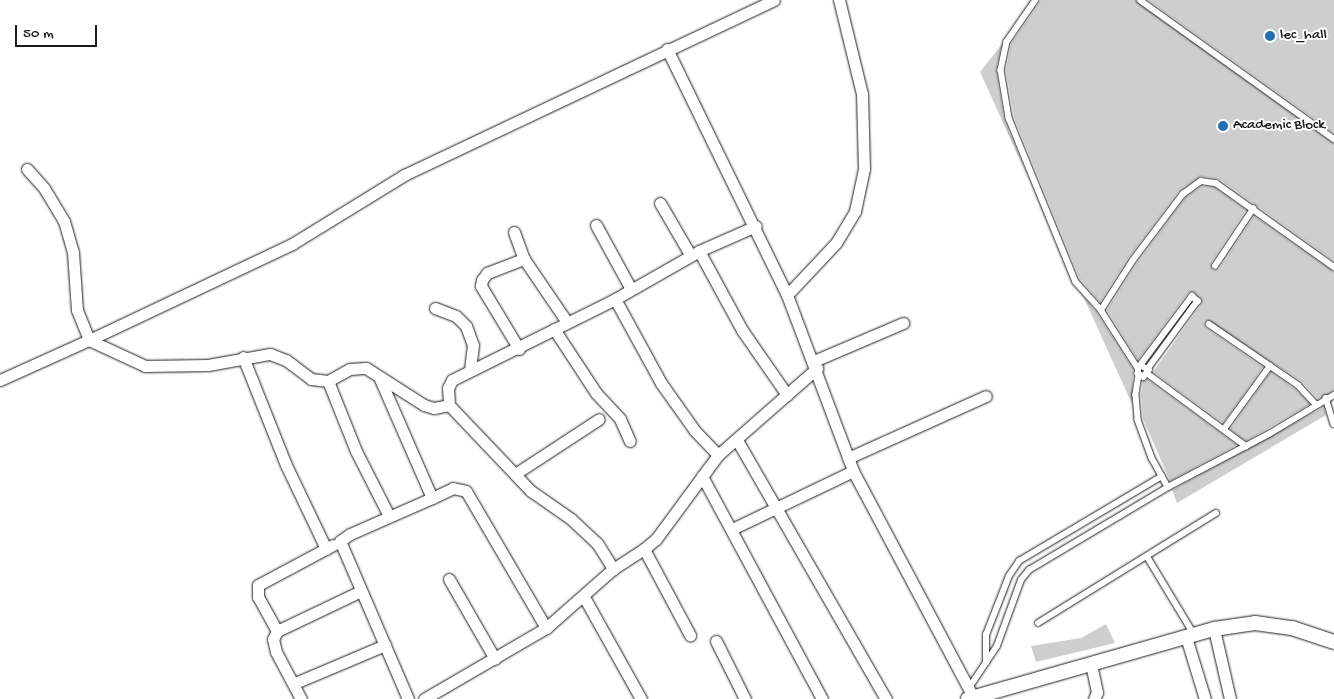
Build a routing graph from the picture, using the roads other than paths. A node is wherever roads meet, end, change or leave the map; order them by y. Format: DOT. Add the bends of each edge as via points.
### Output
graph roads {
  1 [pos="774,0"];
  2 [pos="839,0"];
  3 [pos="1036,0"];
  4 [pos="1140,0"];
  5 [pos="667,49"];
  6 [pos="1334,139"];
  7 [pos="27,169"];
  8 [pos="660,203"];
  9 [pos="1253,209"];
  10 [pos="596,225"];
  11 [pos="756,226"];
  12 [pos="514,232"];
  13 [pos="695,254"];
  14 [pos="524,260"];
  15 [pos="1215,266"];
  16 [pos="1334,267"];
  17 [pos="631,289"];
  18 [pos="787,295"];
  19 [pos="615,299"];
  20 [pos="435,308"];
  21 [pos="1101,310"];
  22 [pos="567,322"];
  23 [pos="903,323"];
  24 [pos="1209,324"];
  25 [pos="554,329"];
  26 [pos="89,340"];
  27 [pos="518,349"];
  28 [pos="243,356"];
  29 [pos="815,364"];
  30 [pos="1270,366"];
  31 [pos="470,370"];
  32 [pos="1140,370"];
  33 [pos="1148,372"];
  34 [pos="380,379"];
  35 [pos="0,380"];
  36 [pos="328,381"];
  37 [pos="787,395"];
  38 [pos="1334,395"];
  39 [pos="986,396"];
  40 [pos="1326,398"];
  41 [pos="1316,404"];
  42 [pos="449,405"];
  43 [pos="599,419"];
  44 [pos="1334,424"];
  45 [pos="1224,429"];
  46 [pos="737,440"];
  47 [pos="630,441"];
  48 [pos="1246,446"];
  49 [pos="718,455"];
  50 [pos="848,458"];
  51 [pos="853,471"];
  52 [pos="515,474"];
  53 [pos="702,476"];
  54 [pos="1162,476"];
  55 [pos="1168,486"];
  56 [pos="432,498"];
  57 [pos="1119,500"];
  58 [pos="776,508"];
  59 [pos="1125,512"];
  60 [pos="1216,513"];
  61 [pos="389,516"];
  62 [pos="732,529"];
  63 [pos="340,541"];
  64 [pos="326,549"];
  65 [pos="644,549"];
  66 [pos="1148,556"];
  67 [pos="614,569"];
  68 [pos="449,579"];
  69 [pos="361,590"];
  70 [pos="584,597"];
  71 [pos="1038,624"];
  72 [pos="546,628"];
  73 [pos="1214,629"];
  74 [pos="277,631"];
  75 [pos="690,635"];
  76 [pos="1190,635"];
  77 [pos="716,641"];
  78 [pos="1334,642"];
  79 [pos="385,645"];
  80 [pos="495,659"];
  81 [pos="986,663"];
  82 [pos="1091,664"];
  83 [pos="295,683"];
  84 [pos="970,695"];
  85 [pos="301,699"];
  86 [pos="408,699"];
  87 [pos="424,699"];
  88 [pos="641,699"];
  89 [pos="745,699"];
  90 [pos="822,699"];
  91 [pos="886,699"];
  92 [pos="1094,699"];
  93 [pos="1205,699"];
  94 [pos="1230,699"];
  1 -- 5 [label="street"];
  2 -- 18 [label="street" via="862,94 864,169 856,211 841,235"];
  3 -- 21 [label="lane" via="1007,42 1001,87 1038,196 1076,282"];
  4 -- 6 [label="lane"];
  5 -- 11 [label="street"];
  5 -- 26 [label="street" via="404,174 292,244"];
  7 -- 26 [label="street" via="44,188 64,222 73,253 77,310"];
  8 -- 13 [label="street"];
  9 -- 15 [label="lane"];
  9 -- 16 [label="lane"];
  9 -- 21 [label="lane" via="1216,183 1201,181 1190,187 1133,260"];
  10 -- 17 [label="street"];
  11 -- 13 [label="street"];
  11 -- 18 [label="street"];
  12 -- 14 [label="street"];
  13 -- 17 [label="street"];
  13 -- 37 [label="street"];
  14 -- 22 [label="street"];
  14 -- 27 [label="street" via="487,273 481,286"];
  17 -- 19 [label="street"];
  18 -- 29 [label="street"];
  19 -- 22 [label="street"];
  19 -- 49 [label="street" via="661,383 695,431"];
  20 -- 31 [label="street" via="456,316 466,326 473,345"];
  21 -- 32 [label="lane"];
  22 -- 25 [label="street"];
  23 -- 29 [label="street"];
  24 -- 30 [label="lane"];
  25 -- 27 [label="street"];
  25 -- 47 [label="street" via="596,393 620,419"];
  26 -- 28 [label="street" via="145,366 208,365"];
  26 -- 35 [label="street"];
  27 -- 31 [label="street"];
  28 -- 36 [label="street" via="270,354 286,360 310,379"];
  28 -- 64 [label="street" via="286,465"];
  29 -- 37 [label="street"];
  29 -- 50 [label="street"];
  30 -- 41 [label="lane" via="1298,385"];
  30 -- 45 [label="lane"];
  31 -- 42 [label="street" via="452,380 448,388"];
  32 -- 33 [label="lane"];
  32 -- 33 [label="lane"];
  32 -- 33 [label="lane" via="1192,296 1198,301"];
  32 -- 54 [label="lane" via="1136,395 1138,420"];
  33 -- 45 [label="lane"];
  34 -- 36 [label="street" via="366,368 350,369"];
  34 -- 42 [label="street" via="424,405 434,408"];
  34 -- 56 [label="street"];
  36 -- 61 [label="street" via="356,451"];
  37 -- 46 [label="street"];
  38 -- 40 [label="lane"];
  39 -- 50 [label="street"];
  40 -- 41 [label="lane"];
  40 -- 44 [label="lane"];
  41 -- 48 [label="lane"];
  42 -- 52 [label="street"];
  43 -- 52 [label="street"];
  45 -- 48 [label="lane"];
  46 -- 49 [label="street"];
  46 -- 58 [label="street"];
  48 -- 55 [label="lane"];
  49 -- 53 [label="street"];
  50 -- 51 [label="street"];
  51 -- 58 [label="street"];
  51 -- 84 [label="street"];
  52 -- 67 [label="street" via="531,491 597,543"];
  53 -- 62 [label="street"];
  53 -- 65 [label="street" via="656,539"];
  54 -- 55 [label="lane"];
  54 -- 57 [label="lane"];
  55 -- 59 [label="lane"];
  56 -- 61 [label="street"];
  56 -- 72 [label="street" via="453,488 466,491"];
  57 -- 59 [label="lane"];
  57 -- 81 [label="lane" via="1025,555 1014,567 986,635"];
  58 -- 62 [label="street"];
  58 -- 91 [label="street"];
  59 -- 81 [label="lane" via="1029,570 1021,580 997,646"];
  60 -- 66 [label="lane"];
  61 -- 63 [label="street"];
  62 -- 90 [label="street"];
  63 -- 64 [label="street"];
  63 -- 69 [label="street"];
  64 -- 74 [label="street" via="258,585 258,597"];
  65 -- 67 [label="street"];
  65 -- 75 [label="street"];
  66 -- 71 [label="lane"];
  66 -- 76 [label="lane"];
  67 -- 70 [label="street"];
  68 -- 80 [label="street"];
  69 -- 74 [label="street"];
  69 -- 79 [label="street"];
  70 -- 72 [label="street"];
  70 -- 88 [label="street"];
  72 -- 80 [label="street"];
  73 -- 76 [label="street"];
  73 -- 78 [label="street" via="1255,623 1292,628"];
  73 -- 94 [label="street"];
  74 -- 83 [label="street" via="273,639 276,652"];
  76 -- 82 [label="street"];
  76 -- 93 [label="street"];
  77 -- 89 [label="street"];
  79 -- 83 [label="street"];
  79 -- 86 [label="street"];
  80 -- 87 [label="street"];
  81 -- 84 [label="lane"];
  82 -- 84 [label="street"];
  82 -- 92 [label="street" via="1097,692"];
  83 -- 85 [label="street"];
}
